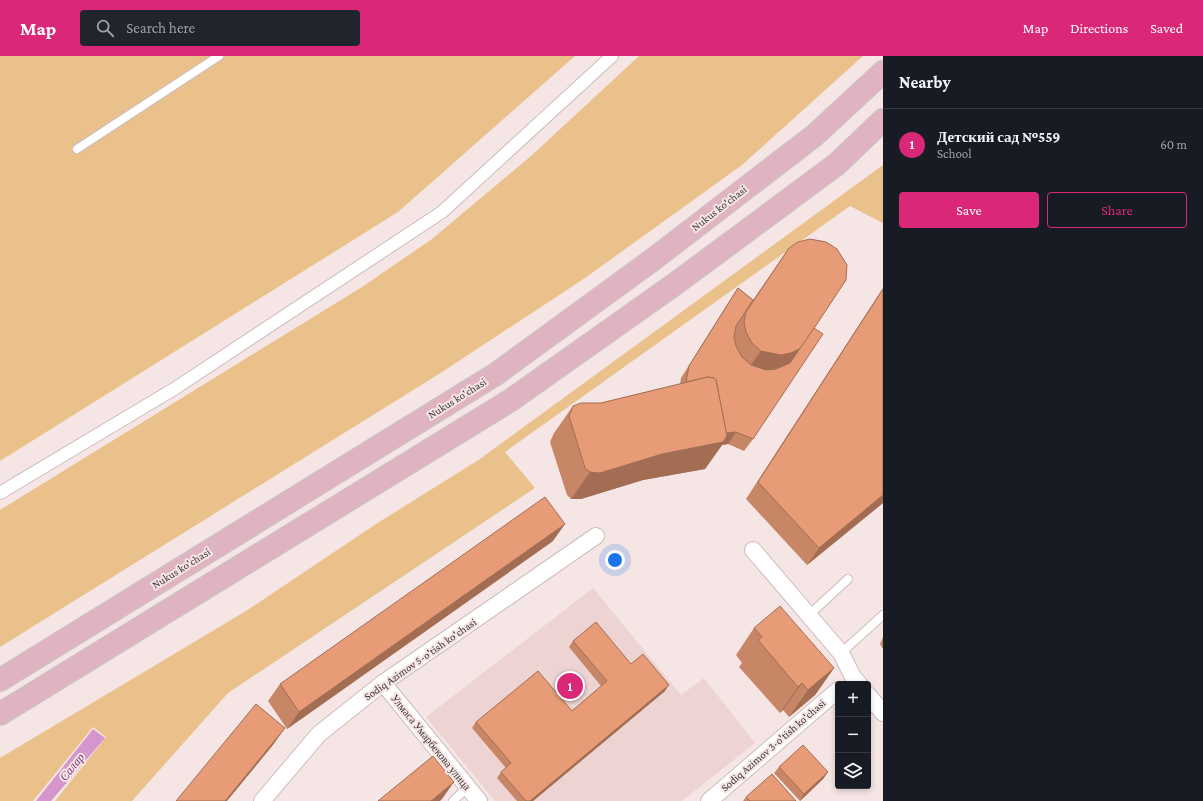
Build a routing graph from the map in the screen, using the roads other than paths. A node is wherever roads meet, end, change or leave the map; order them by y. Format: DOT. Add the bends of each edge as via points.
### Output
graph roads {
  1 [pos="219,56"];
  2 [pos="612,56"];
  3 [pos="883,72"];
  4 [pos="883,120"];
  5 [pos="77,149"];
  6 [pos="0,493"];
  7 [pos="596,536"];
  8 [pos="753,550"];
  9 [pos="848,579"];
  10 [pos="809,615"];
  11 [pos="883,615"];
  12 [pos="841,653"];
  13 [pos="26,665"];
  14 [pos="0,680"];
  15 [pos="852,681"];
  16 [pos="383,683"];
  17 [pos="41,689"];
  18 [pos="835,693"];
  19 [pos="871,699"];
  20 [pos="883,713"];
  21 [pos="0,714"];
  22 [pos="468,787"];
  23 [pos="262,801"];
  24 [pos="453,801"];
  25 [pos="479,801"];
  26 [pos="709,801"];
  1 -- 5 [label="lane"];
  2 -- 6 [label="street" via="442,212 174,389"];
  3 -- 13 [label="main road, Nukus ko'chasi" via="815,135 655,258 496,374"];
  4 -- 17 [label="main road" via="837,164 675,284 511,400"];
  7 -- 16 [label="street, Sodiq Azimov 5-o'tish ko'chasi"];
  8 -- 10 [label="street"];
  9 -- 10 [label="lane"];
  10 -- 12 [label="street"];
  11 -- 12 [label="lane"];
  12 -- 15 [label="street"];
  13 -- 14 [label="main road, Nukus ko'chasi"];
  13 -- 17 [label="main road" via="35,667 42,673 44,681"];
  16 -- 22 [label="street, Улмаса Умарбекова улица"];
  16 -- 23 [label="street, Sodiq Azimov 5-o'tish ko'chasi" via="319,734"];
  17 -- 21 [label="main road"];
  18 -- 26 [label="street, Sodiq Azimov 3-o'tish ko'chasi"];
  19 -- 20 [label="street"];
  22 -- 24 [label="lane"];
  22 -- 25 [label="street, Улмаса Умарбекова улица"];
}
